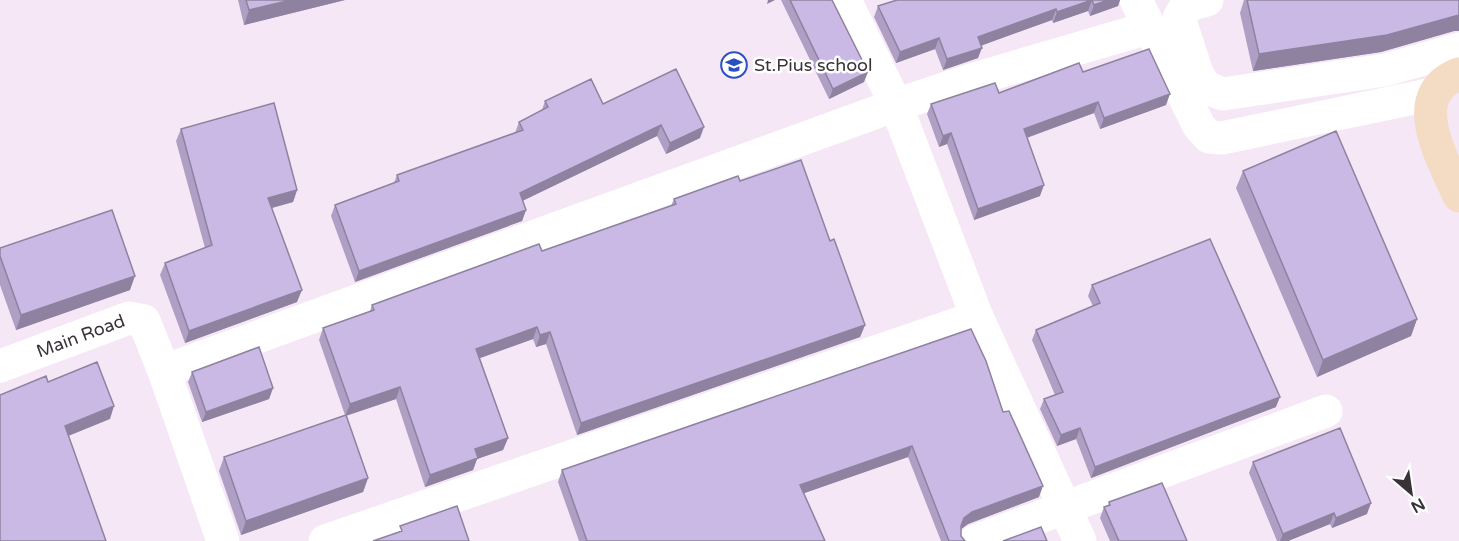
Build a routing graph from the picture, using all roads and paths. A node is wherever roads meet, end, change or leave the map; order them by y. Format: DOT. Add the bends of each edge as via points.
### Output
graph roads {
  1 [pos="846,0"];
  2 [pos="1207,0"];
  3 [pos="1142,14"];
  4 [pos="1459,49"];
  5 [pos="1396,67"];
  6 [pos="1459,74"];
  7 [pos="1413,98"];
  8 [pos="896,105"];
  9 [pos="1459,196"];
  10 [pos="977,317"];
  11 [pos="0,366"];
  12 [pos="164,371"];
  13 [pos="1326,411"];
  14 [pos="1066,509"];
  15 [pos="222,541"];
  16 [pos="325,541"];
  17 [pos="975,541"];
  18 [pos="1080,541"];
  1 -- 8 [label="street"];
  2 -- 5 [label="street" via="1186,6 1179,18 1205,87 1223,94"];
  3 -- 7 [label="street" via="1199,126 1209,137 1222,138"];
  3 -- 8 [label="street"];
  4 -- 5 [label="street"];
  5 -- 7 [label="street"];
  6 -- 7 [label="street"];
  7 -- 9 [label="street" via="1429,121"];
  8 -- 10 [label="street"];
  8 -- 12 [label="street"];
  10 -- 14 [label="street"];
  10 -- 16 [label="street"];
  11 -- 12 [label="street, Main Road" via="129,318 144,321"];
  12 -- 15 [label="street"];
  13 -- 14 [label="street"];
  14 -- 17 [label="street"];
  14 -- 18 [label="street"];
}
